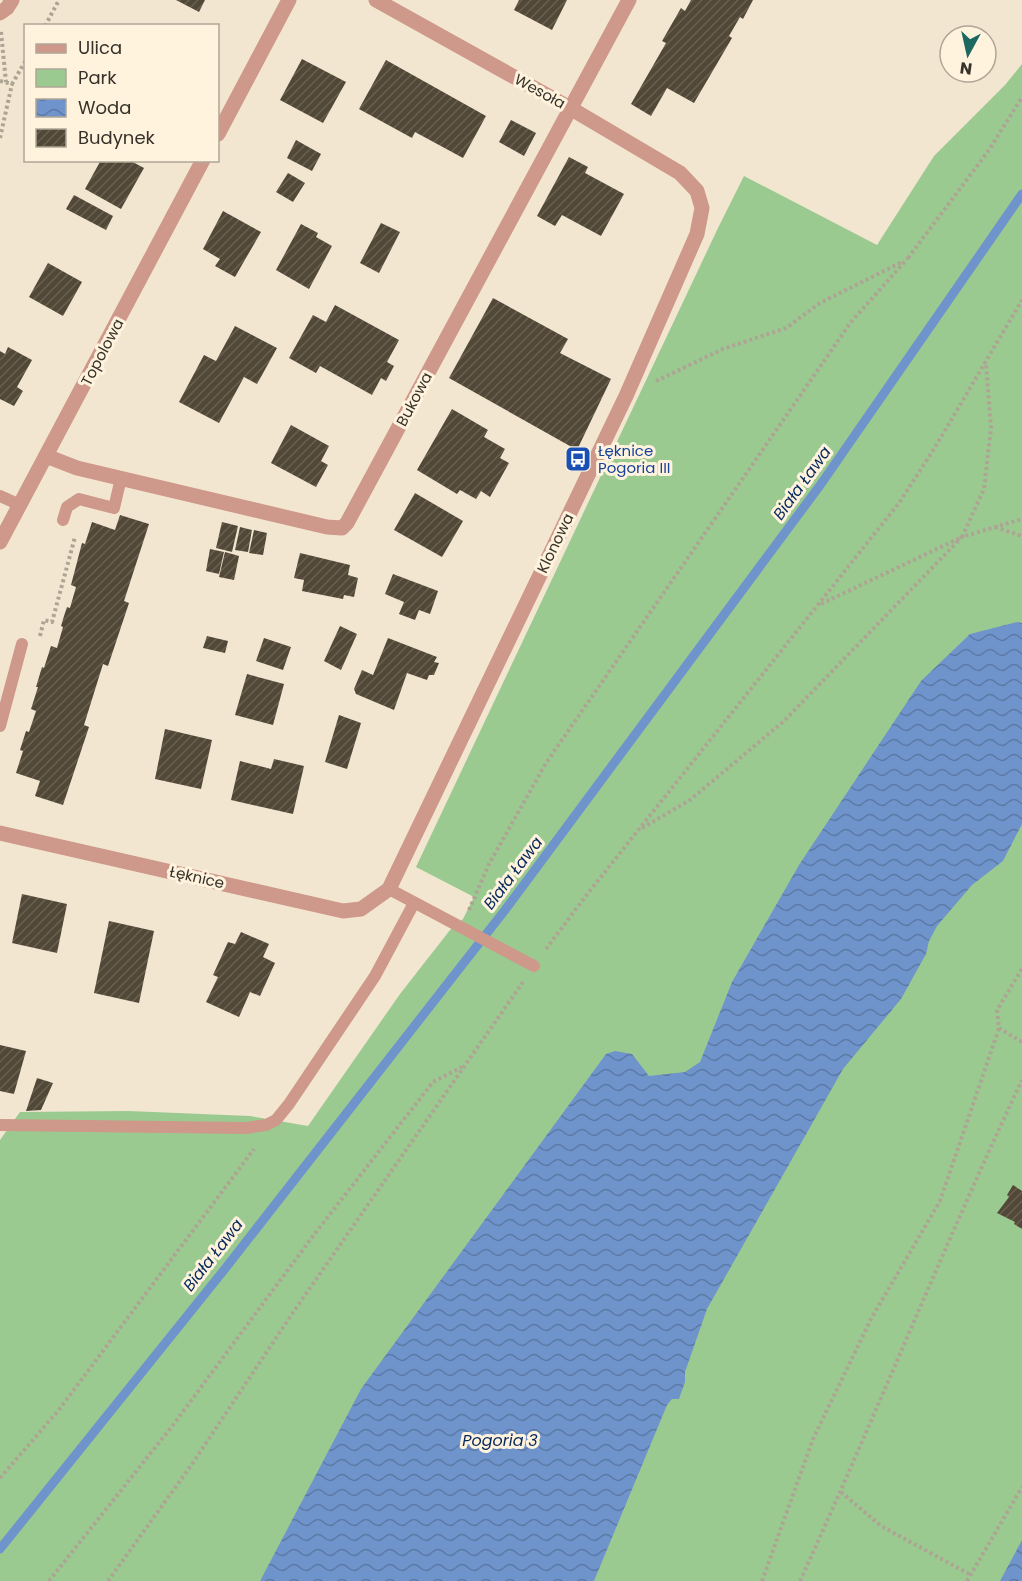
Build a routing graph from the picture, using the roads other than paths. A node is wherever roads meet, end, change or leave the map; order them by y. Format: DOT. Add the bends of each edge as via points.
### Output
graph roads {
  1 [pos="12,0"];
  2 [pos="289,0"];
  3 [pos="376,0"];
  4 [pos="629,0"];
  5 [pos="0,12"];
  6 [pos="570,108"];
  7 [pos="219,132"];
  8 [pos="202,162"];
  9 [pos="697,191"];
  10 [pos="46,456"];
  11 [pos="121,478"];
  12 [pos="0,496"];
  13 [pos="20,505"];
  14 [pos="63,520"];
  15 [pos="0,542"];
  16 [pos="22,644"];
  17 [pos="0,726"];
  18 [pos="0,833"];
  19 [pos="389,890"];
  20 [pos="414,903"];
  21 [pos="534,966"];
  22 [pos="0,1125"];
  1 -- 5 [label="street"];
  2 -- 7 [label="street"];
  3 -- 6 [label="street, Wesoła"];
  4 -- 6 [label="street, Bukowa"];
  6 -- 9 [label="street, Wesoła" via="680,172"];
  6 -- 11 [label="street, Bukowa" via="342,528"];
  8 -- 10 [label="street, Topolowa"];
  9 -- 19 [label="street, Klonowa" via="702,208 697,234 626,396"];
  10 -- 11 [label="street, Bukowa"];
  10 -- 13 [label="street, Topolowa"];
  11 -- 14 [label="lane" via="114,508 79,500 67,507"];
  12 -- 13 [label="lane"];
  13 -- 15 [label="street, Topolowa"];
  16 -- 17 [label="lane"];
  18 -- 19 [label="street, Łęknice" via="343,911 361,909"];
  19 -- 20 [label="lane"];
  20 -- 21 [label="lane"];
  20 -- 22 [label="lane" via="357,1003 276,1120 266,1125 226,1129"];
}
